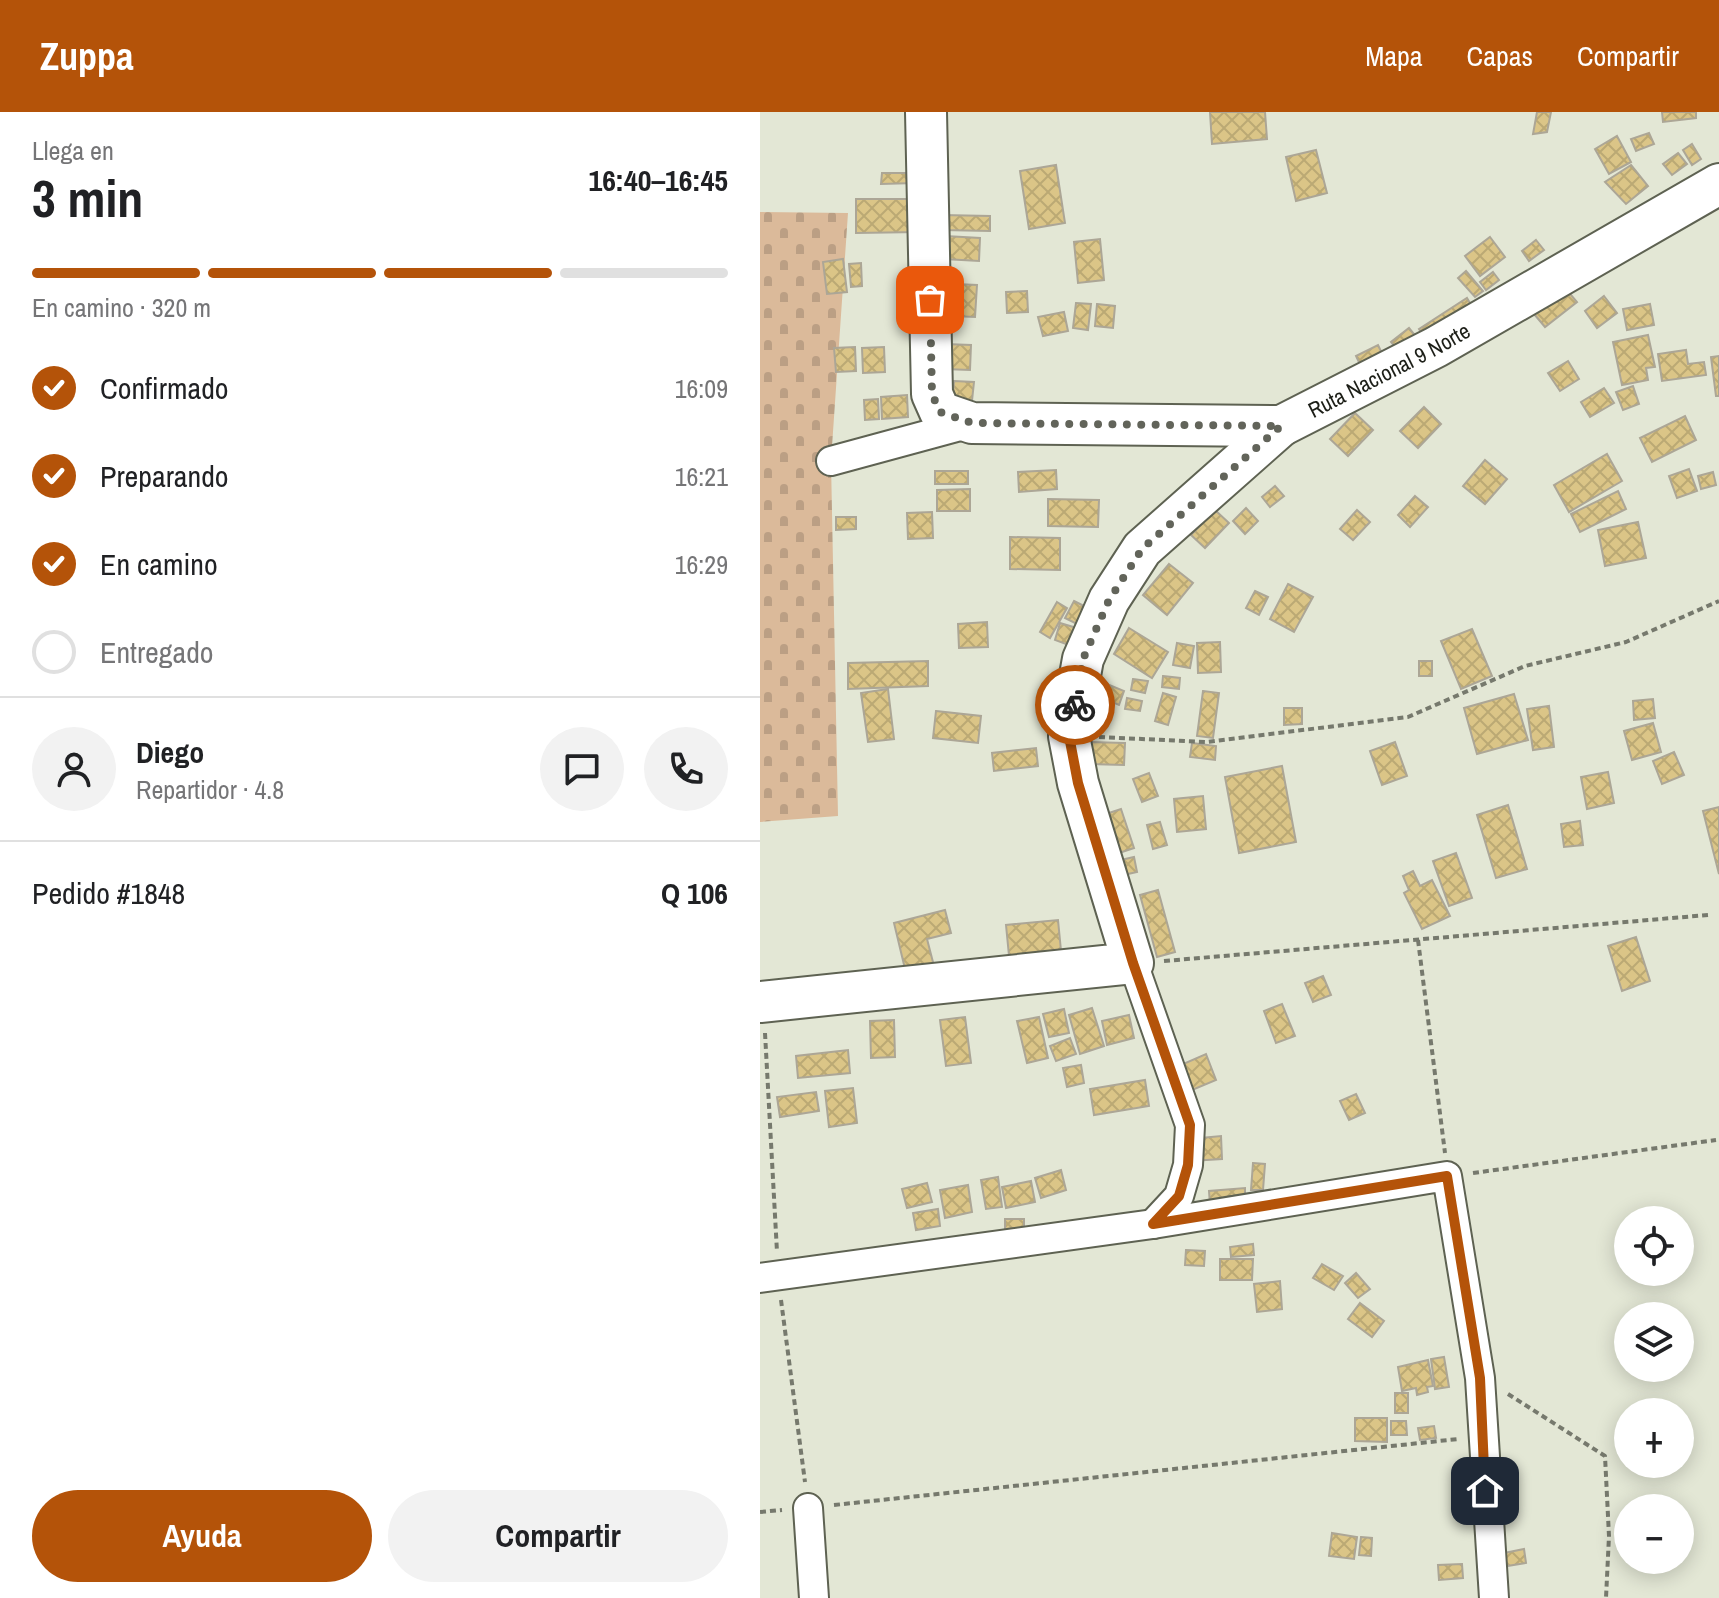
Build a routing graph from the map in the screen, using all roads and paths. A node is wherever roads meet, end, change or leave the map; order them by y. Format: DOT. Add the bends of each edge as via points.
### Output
graph roads {
  1 [pos="926,112"];
  2 [pos="1719,184"];
  3 [pos="972,423"];
  4 [pos="1281,426"];
  5 [pos="831,461"];
  6 [pos="1719,601"];
  7 [pos="1069,736"];
  8 [pos="1708,915"];
  9 [pos="1418,939"];
  10 [pos="1133,963"];
  11 [pos="762,1002"];
  12 [pos="1716,1140"];
  13 [pos="1447,1176"];
  14 [pos="1153,1224"];
  15 [pos="769,1277"];
  16 [pos="1480,1378"];
  17 [pos="1481,1437"];
  18 [pos="808,1508"];
  19 [pos="814,1598"];
  20 [pos="1494,1598"];
  21 [pos="1606,1598"];
  1 -- 3 [label="street, Ruta Nacional 9 Norte" via="932,394 940,412"];
  2 -- 4 [label="street, Ruta Nacional 9 Norte" via="1436,347"];
  3 -- 4 [label="street, Ruta Nacional 9 Norte"];
  3 -- 5 [label="street"];
  4 -- 7 [label="street" via="1142,549 1109,600 1083,659"];
  6 -- 7 [label="path" via="1626,642 1525,666 1408,717 1206,742"];
  7 -- 10 [label="street" via="1078,783"];
  8 -- 9 [label="path"];
  9 -- 10 [label="path"];
  9 -- 13 [label="path"];
  10 -- 11 [label="street"];
  10 -- 14 [label="street" via="1190,1125 1188,1165 1179,1196"];
  11 -- 15 [label="path"];
  12 -- 13 [label="path"];
  13 -- 14 [label="street"];
  13 -- 16 [label="street"];
  14 -- 15 [label="street"];
  15 -- 18 [label="path"];
  16 -- 17 [label="street"];
  16 -- 21 [label="path" via="1605,1456"];
  17 -- 18 [label="path"];
  17 -- 20 [label="street"];
  18 -- 19 [label="street"];
}
